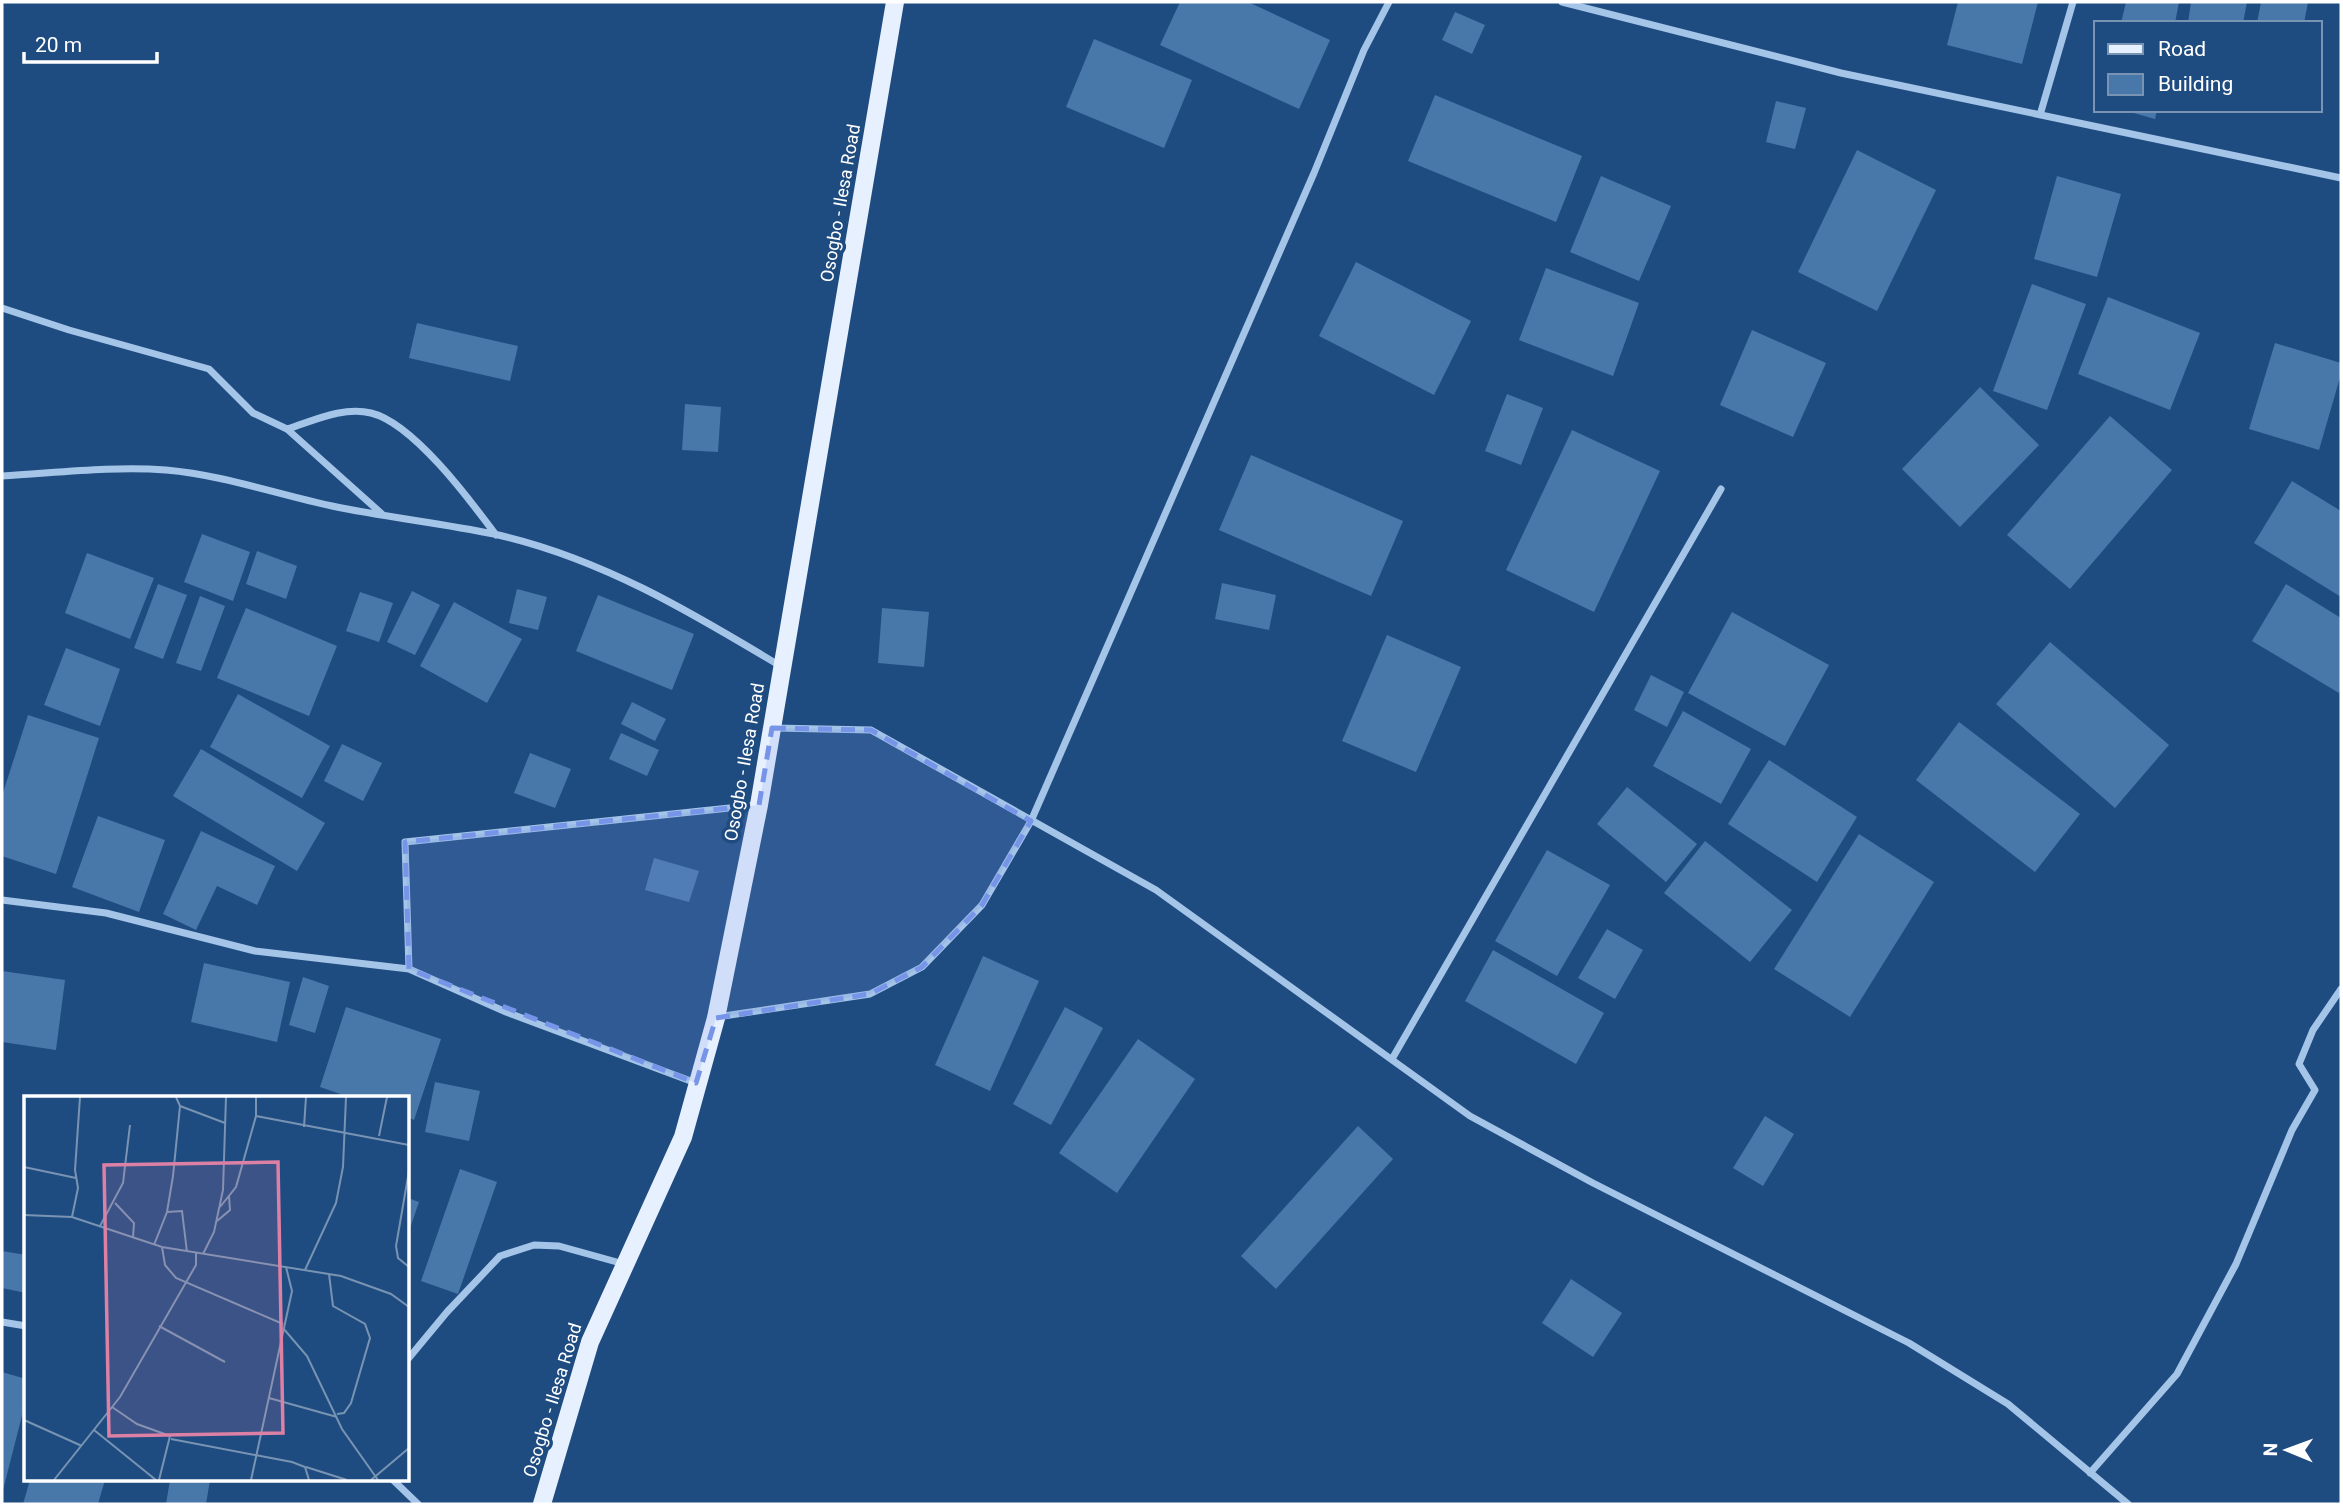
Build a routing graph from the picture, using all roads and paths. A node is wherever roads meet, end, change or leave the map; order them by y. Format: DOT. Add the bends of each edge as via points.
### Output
graph roads {
  1 [pos="895,2"];
  2 [pos="1390,2"];
  3 [pos="1562,2"];
  4 [pos="2073,2"];
  5 [pos="2040,115"];
  6 [pos="2341,178"];
  7 [pos="2,308"];
  8 [pos="287,429"];
  9 [pos="2,476"];
  10 [pos="1721,489"];
  11 [pos="382,514"];
  12 [pos="496,535"];
  13 [pos="782,667"];
  14 [pos="772,728"];
  15 [pos="759,804"];
  16 [pos="1031,821"];
  17 [pos="2,900"];
  18 [pos="409,969"];
  19 [pos="2341,989"];
  20 [pos="716,1018"];
  21 [pos="1392,1059"];
  22 [pos="696,1083"];
  23 [pos="625,1264"];
  24 [pos="2,1322"];
  25 [pos="24,1326"];
  26 [pos="410,1357"];
  27 [pos="2090,1474"];
  28 [pos="395,1482"];
  29 [pos="418,1504"];
  30 [pos="542,1504"];
  31 [pos="2128,1504"];
  1 -- 13 [label="main road, Osogbo - Ilesa Road"];
  2 -- 16 [label="street" via="1364,50"];
  3 -- 5 [label="street" via="1841,73"];
  4 -- 5 [label="street"];
  5 -- 6 [label="street"];
  7 -- 8 [label="street" via="209,369 253,413"];
  8 -- 11 [label="street"];
  8 -- 12 [label="street" via="341,412 371,413 400,427 453,479"];
  9 -- 11 [label="street" via="166,470"];
  10 -- 21 [label="street"];
  11 -- 12 [label="street"];
  12 -- 13 [label="street" via="592,564 689,611"];
  13 -- 14 [label="main road, Osogbo - Ilesa Road"];
  14 -- 15 [label="main road, Osogbo - Ilesa Road"];
  14 -- 16 [label="street" via="871,730"];
  15 -- 18 [label="street" via="405,842"];
  15 -- 20 [label="main road, Osogbo - Ilesa Road"];
  16 -- 20 [label="street" via="982,905 922,967 870,994"];
  16 -- 21 [label="street" via="1156,890"];
  17 -- 18 [label="street" via="106,913 255,951"];
  18 -- 22 [label="street" via="506,1012"];
  19 -- 27 [label="street" via="2313,1030 2299,1063 2315,1090 2292,1130 2236,1265 2177,1374"];
  20 -- 22 [label="main road, Osogbo - Ilesa Road"];
  21 -- 27 [label="street" via="1470,1116 1909,1343 2008,1405"];
  22 -- 23 [label="main road, Osogbo - Ilesa Road" via="683,1137"];
  23 -- 26 [label="street" via="559,1246 534,1245 500,1256"];
  23 -- 30 [label="main road, Osogbo - Ilesa Road" via="590,1342"];
  24 -- 25 [label="street"];
  27 -- 31 [label="street"];
  28 -- 29 [label="street"];
}
